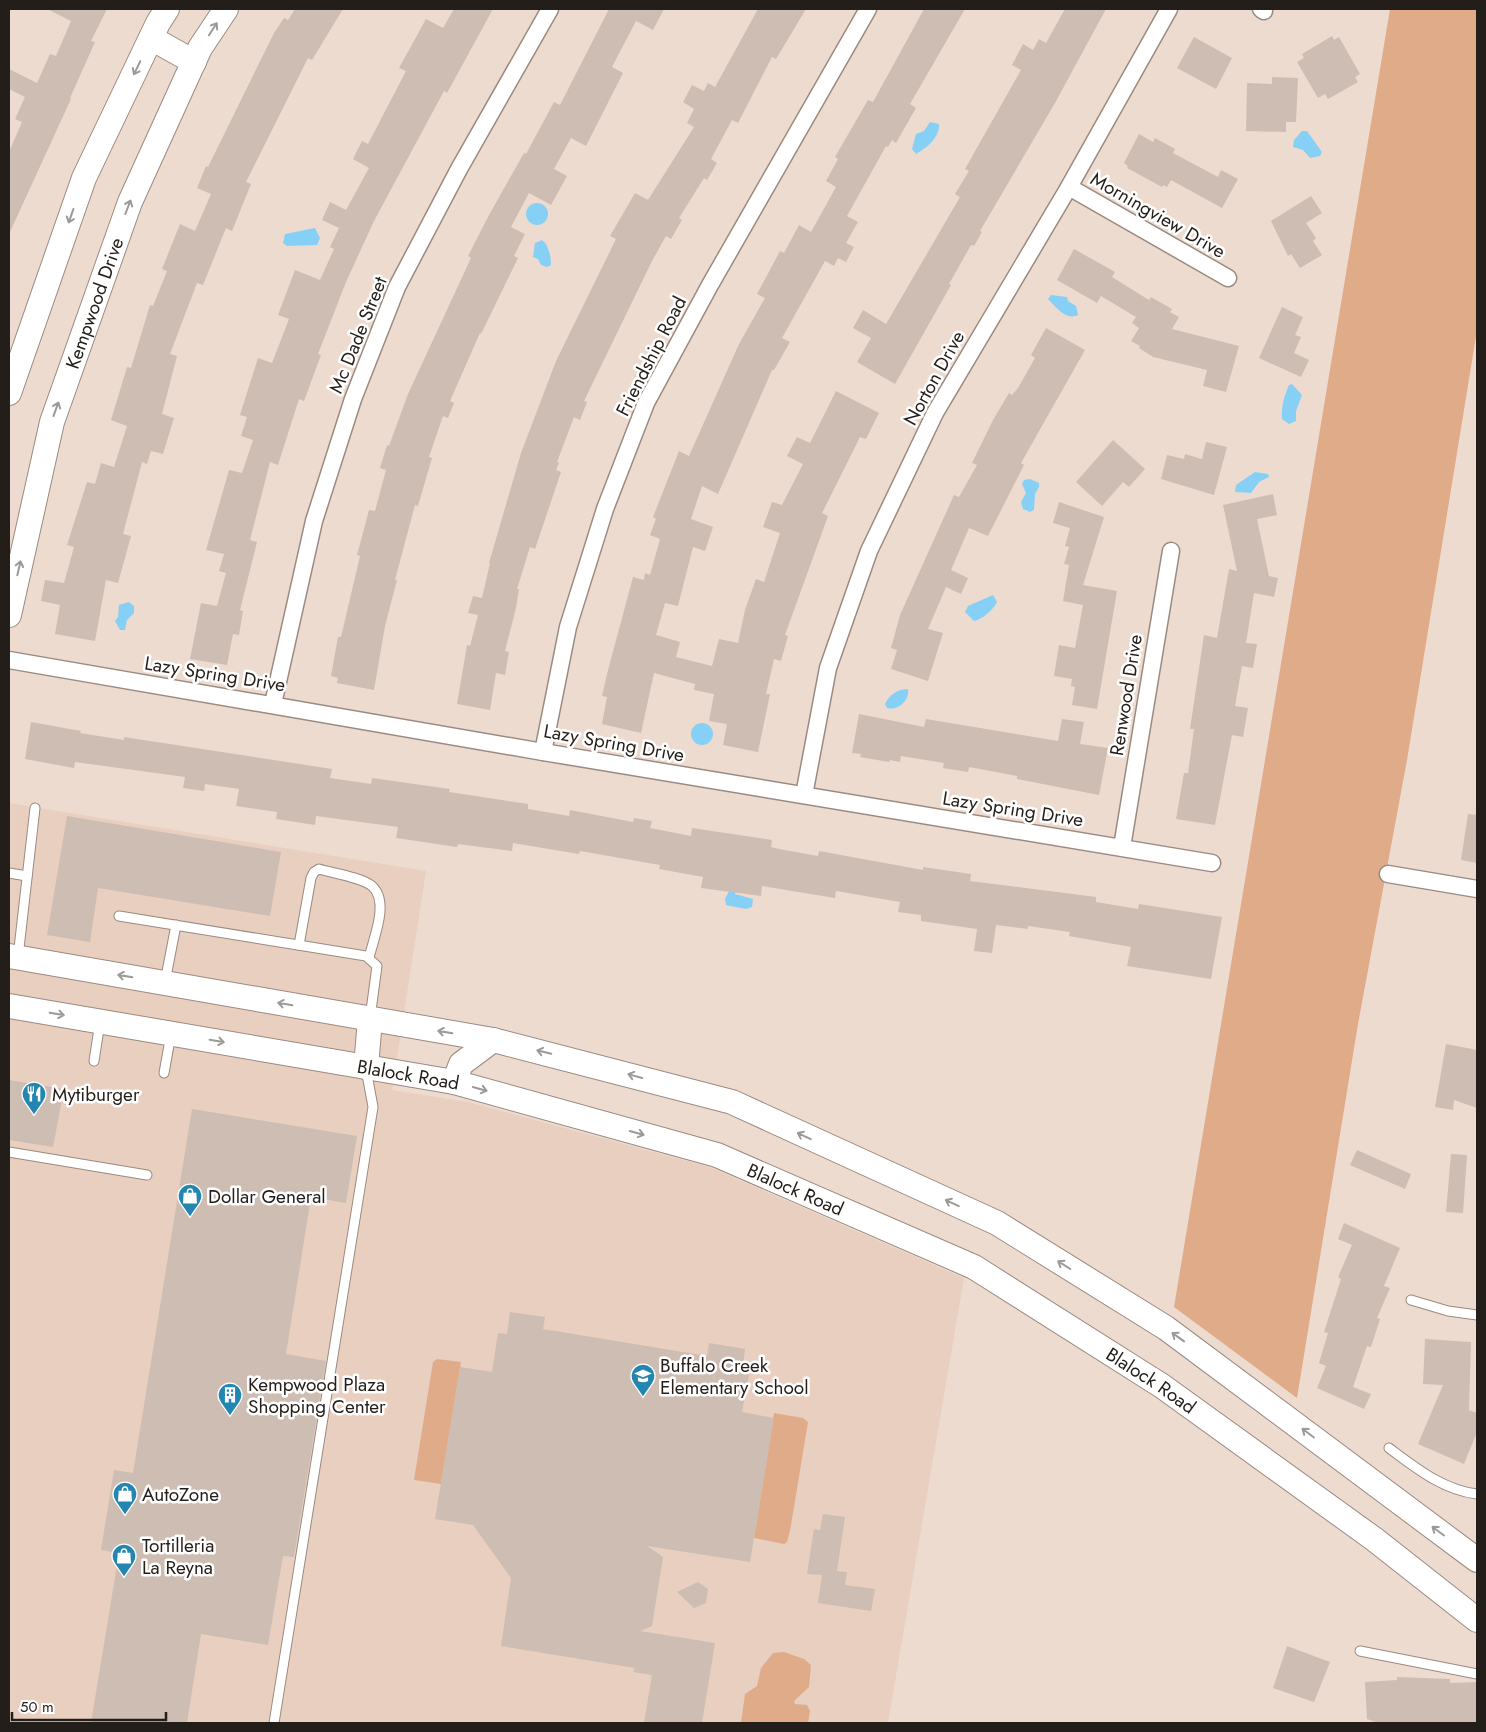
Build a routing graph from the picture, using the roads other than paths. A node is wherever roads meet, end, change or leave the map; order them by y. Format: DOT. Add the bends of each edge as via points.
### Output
graph roads {
  1 [pos="167,9"];
  2 [pos="226,9"];
  3 [pos="550,9"];
  4 [pos="868,9"];
  5 [pos="1170,9"];
  6 [pos="151,38"];
  7 [pos="194,62"];
  8 [pos="1069,187"];
  9 [pos="1228,278"];
  10 [pos="9,393"];
  11 [pos="1171,551"];
  12 [pos="9,615"];
  13 [pos="9,660"];
  14 [pos="273,704"];
  15 [pos="543,752"];
  16 [pos="804,795"];
  17 [pos="35,808"];
  18 [pos="1122,847"];
  19 [pos="1212,863"];
  20 [pos="9,874"];
  21 [pos="1388,874"];
  22 [pos="27,876"];
  23 [pos="1477,889"];
  24 [pos="119,916"];
  25 [pos="176,925"];
  26 [pos="300,945"];
  27 [pos="13,956"];
  28 [pos="369,958"];
  29 [pos="165,983"];
  30 [pos="9,1006"];
  31 [pos="370,1018"];
  32 [pos="100,1022"];
  33 [pos="171,1034"];
  34 [pos="494,1040"];
  35 [pos="94,1061"];
  36 [pos="366,1067"];
  37 [pos="164,1073"];
  38 [pos="454,1082"];
  39 [pos="9,1152"];
  40 [pos="147,1175"];
  41 [pos="1411,1300"];
  42 [pos="1477,1315"];
  43 [pos="1389,1448"];
  44 [pos="1477,1494"];
  45 [pos="1477,1560"];
  46 [pos="1477,1620"];
  47 [pos="1360,1651"];
  48 [pos="1477,1674"];
  49 [pos="274,1723"];
  1 -- 6 [label="main road"];
  7 -- 2 [label="main road, Kempwood Drive, one-way"];
  3 -- 14 [label="street, Mc Dade Street" via="397,287 353,399 314,521"];
  4 -- 15 [label="street, Friendship Road" via="646,403 605,509 568,627"];
  5 -- 8 [label="street, Norton Drive"];
  6 -- 7 [label="main road"];
  6 -- 10 [label="main road, one-way" via="84,178"];
  12 -- 7 [label="main road, Kempwood Drive, one-way" via="52,422 130,202"];
  8 -- 9 [label="street, Morningview Drive"];
  8 -- 16 [label="street, Norton Drive" via="934,413 869,550 828,668"];
  11 -- 18 [label="street, Renwood Drive"];
  13 -- 14 [label="street, Lazy Spring Drive"];
  14 -- 15 [label="street, Lazy Spring Drive"];
  15 -- 16 [label="street, Lazy Spring Drive"];
  16 -- 18 [label="street, Lazy Spring Drive"];
  17 -- 22 [label="lane"];
  18 -- 19 [label="street, Lazy Spring Drive"];
  20 -- 22 [label="lane"];
  21 -- 23 [label="street"];
  22 -- 27 [label="lane"];
  24 -- 25 [label="lane"];
  25 -- 26 [label="lane"];
  25 -- 29 [label="lane"];
  26 -- 28 [label="lane"];
  26 -- 28 [label="lane" via="311,878 319,869 366,882 375,891 380,914"];
  29 -- 27 [label="main road, one-way"];
  28 -- 31 [label="lane" via="377,966"];
  31 -- 29 [label="main road, one-way"];
  30 -- 32 [label="main road, Blalock Road, one-way"];
  34 -- 31 [label="main road, one-way"];
  31 -- 36 [label="main road"];
  32 -- 33 [label="main road, Blalock Road"];
  32 -- 35 [label="lane"];
  33 -- 36 [label="main road, Blalock Road, one-way"];
  33 -- 37 [label="lane"];
  34 -- 38 [label="main road" via="461,1064"];
  45 -- 34 [label="main road, one-way" via="1166,1328 996,1223 732,1102"];
  36 -- 38 [label="main road, Blalock Road"];
  36 -- 49 [label="lane" via="373,1107"];
  38 -- 46 [label="main road, Blalock Road, one-way" via="717,1155 974,1267 1162,1386 1374,1538"];
  39 -- 40 [label="lane"];
  41 -- 42 [label="lane" via="1448,1311"];
  43 -- 44 [label="lane" via="1430,1479"];
  47 -- 48 [label="lane"];
}
